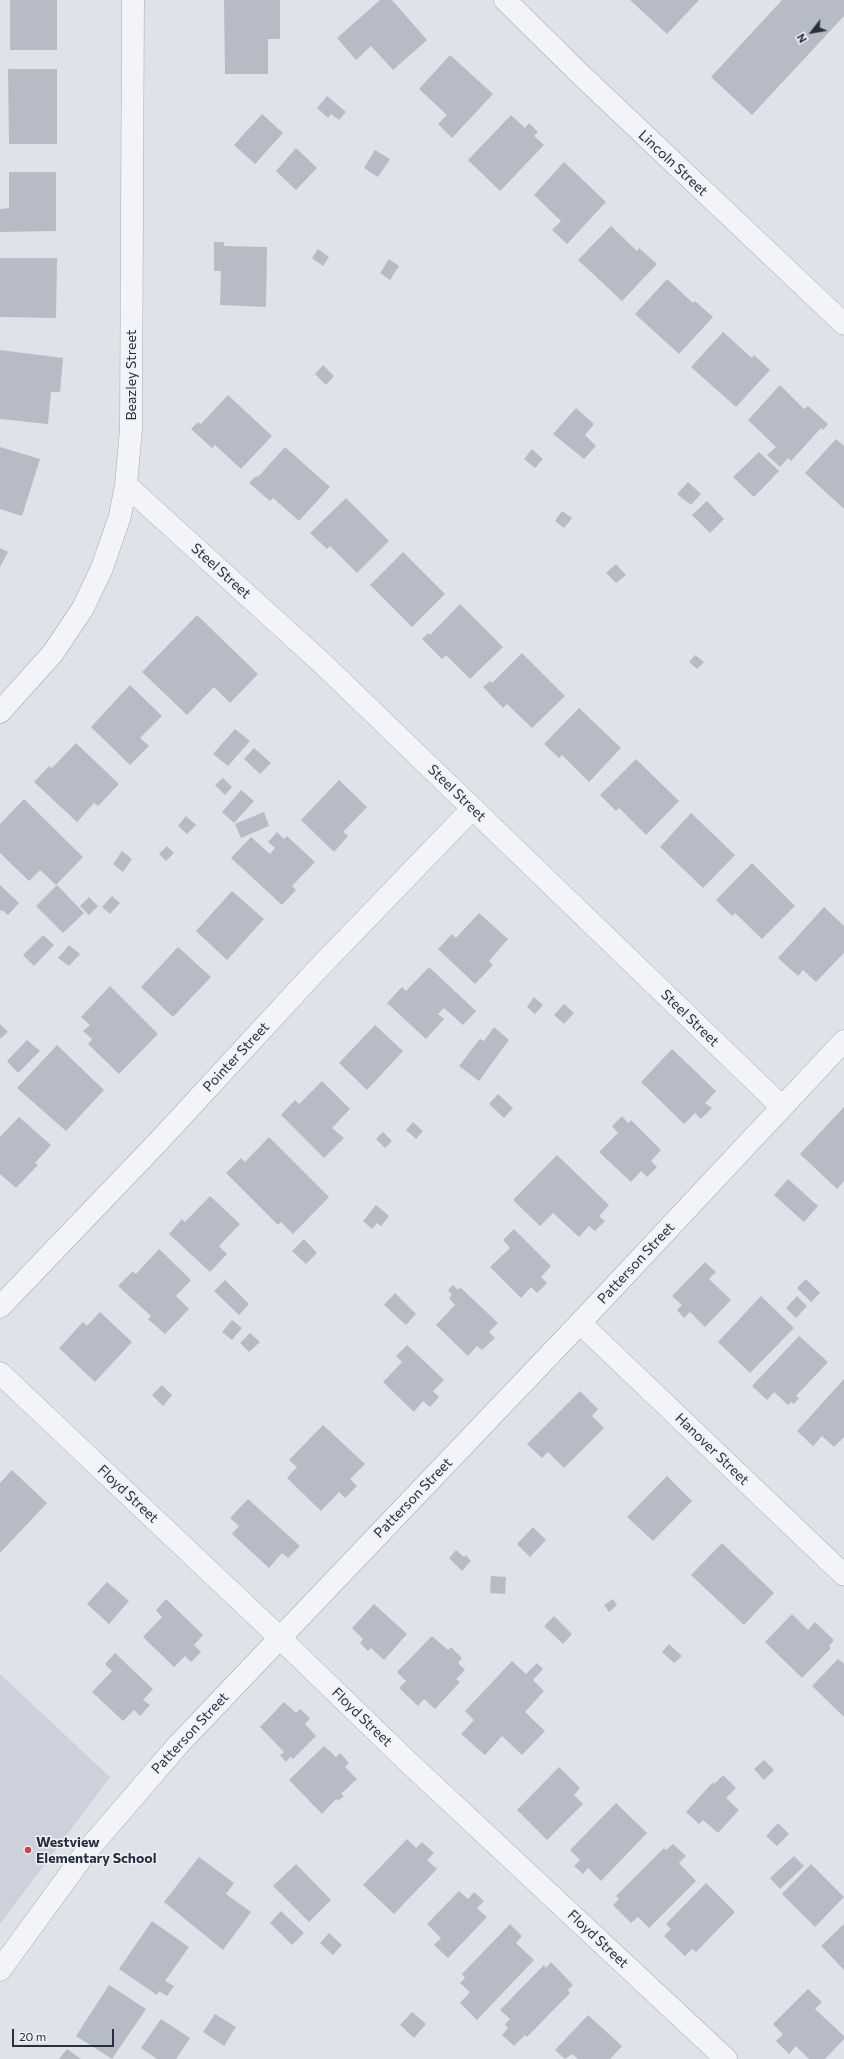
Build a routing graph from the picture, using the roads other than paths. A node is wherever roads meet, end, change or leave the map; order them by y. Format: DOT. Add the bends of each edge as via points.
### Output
graph roads {
  1 [pos="133,0"];
  2 [pos="504,0"];
  3 [pos="844,324"];
  4 [pos="126,485"];
  5 [pos="0,712"];
  6 [pos="473,808"];
  7 [pos="844,1041"];
  8 [pos="782,1107"];
  9 [pos="0,1307"];
  10 [pos="580,1323"];
  11 [pos="0,1373"];
  12 [pos="844,1575"];
  13 [pos="280,1638"];
  14 [pos="0,1970"];
  15 [pos="726,2059"];
  1 -- 4 [label="street, Beazley Street" via="131,429"];
  2 -- 3 [label="street, Lincoln Street"];
  4 -- 5 [label="street, Beazley Street" via="120,516 102,568 83,608 53,653"];
  4 -- 6 [label="street, Steel Street" via="322,662"];
  6 -- 8 [label="street, Steel Street"];
  6 -- 9 [label="street, Pointer Street"];
  7 -- 8 [label="street, Patterson Street"];
  8 -- 10 [label="street, Patterson Street"];
  10 -- 12 [label="street, Hanover Street"];
  10 -- 13 [label="street, Patterson Street"];
  11 -- 13 [label="street, Floyd Street"];
  13 -- 14 [label="street, Patterson Street" via="178,1745 86,1852"];
  13 -- 15 [label="street, Floyd Street" via="406,1760"];
}
